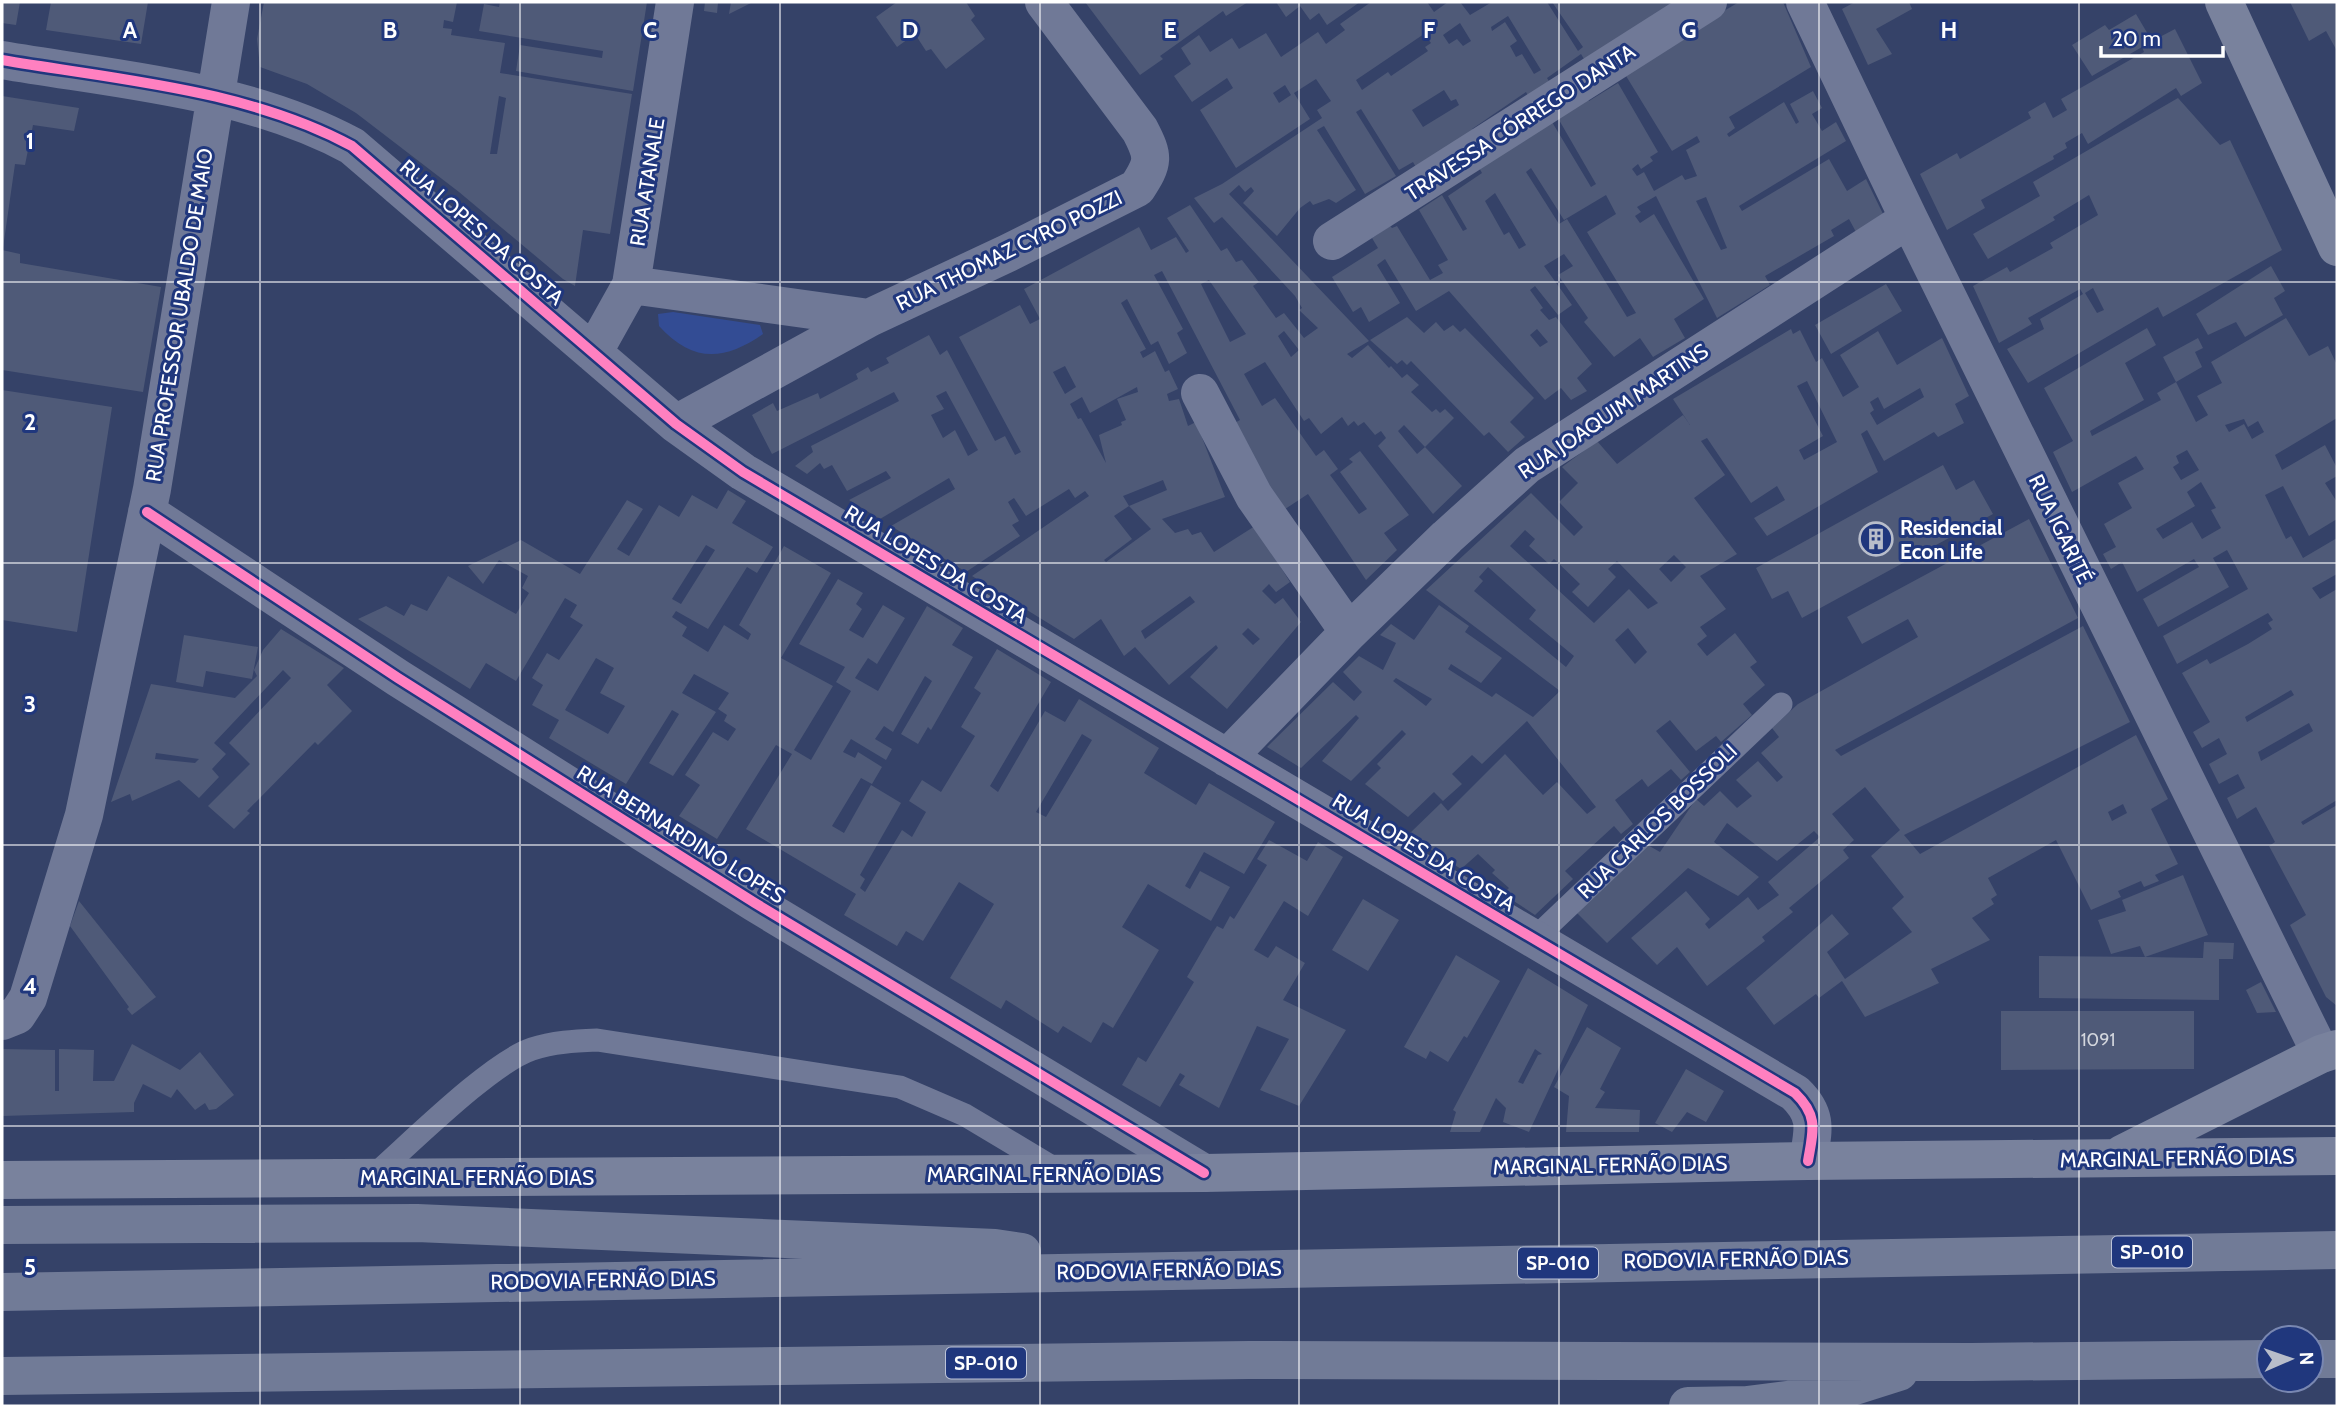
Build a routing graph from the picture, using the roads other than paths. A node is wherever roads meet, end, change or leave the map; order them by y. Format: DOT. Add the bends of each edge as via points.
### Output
graph roads {
  1 [pos="231,2"];
  2 [pos="675,2"];
  3 [pos="1044,2"];
  4 [pos="1708,2"];
  5 [pos="1805,2"];
  6 [pos="2224,2"];
  7 [pos="2,60"];
  8 [pos="214,96"];
  9 [pos="1909,219"];
  10 [pos="1332,241"];
  11 [pos="2337,247"];
  12 [pos="631,285"];
  13 [pos="869,318"];
  14 [pos="593,353"];
  15 [pos="1200,393"];
  16 [pos="676,424"];
  17 [pos="147,512"];
  18 [pos="1349,632"];
  19 [pos="1782,704"];
  20 [pos="1227,758"];
  21 [pos="1534,939"];
  22 [pos="2,1021"];
  23 [pos="2329,1051"];
  24 [pos="2337,1156"];
  25 [pos="2114,1158"];
  26 [pos="1808,1161"];
  27 [pos="1204,1173"];
  28 [pos="1062,1174"];
  29 [pos="371,1178"];
  30 [pos="2,1180"];
  31 [pos="2,1225"];
  32 [pos="2337,1250"];
  33 [pos="1148,1271"];
  34 [pos="2,1292"];
  35 [pos="2255,1359"];
  36 [pos="1927,1362"];
  37 [pos="2,1376"];
  38 [pos="1688,1406"];
  1 -- 8 [label="street, RUA PROFESSOR UBALDO DE MAIO"];
  2 -- 12 [label="street, RUA ATANALE"];
  3 -- 13 [label="street, RUA THOMAZ CYRO POZZI" via="1140,130 1151,151 1147,173 1136,188"];
  4 -- 10 [label="street, TRAVESSA CÓRREGO DANTA"];
  5 -- 9 [label="street, RUA IGARITÉ"];
  6 -- 11 [label="main road"];
  7 -- 8 [label="street, RUA LOPES DA COSTA"];
  8 -- 14 [label="street, RUA LOPES DA COSTA" via="314,126 352,146"];
  8 -- 17 [label="street, RUA PROFESSOR UBALDO DE MAIO"];
  9 -- 18 [label="street, RUA JOAQUIM MARTINS" via="1527,465"];
  9 -- 23 [label="street, RUA IGARITÉ"];
  12 -- 13 [label="street"];
  12 -- 14 [label="street, RUA ATANALE"];
  13 -- 16 [label="street, RUA THOMAZ CYRO POZZI"];
  14 -- 16 [label="street, RUA LOPES DA COSTA"];
  15 -- 18 [label="street" via="1255,496"];
  16 -- 20 [label="street, RUA LOPES DA COSTA" via="743,472"];
  17 -- 22 [label="street, RUA PROFESSOR UBALDO DE MAIO" via="83,815 29,998 18,1016"];
  17 -- 27 [label="street, RUA BERNARDINO LOPES" via="398,678 755,903"];
  18 -- 20 [label="street, RUA JOAQUIM MARTINS"];
  19 -- 21 [label="lane, RUA CARLOS BOSSOLI"];
  20 -- 21 [label="street, RUA LOPES DA COSTA"];
  21 -- 26 [label="street, RUA LOPES DA COSTA" via="1795,1093 1813,1116"];
  23 -- 25 [label="main road"];
  24 -- 25 [label="main road, MARGINAL FERNÃO DIAS"];
  25 -- 26 [label="main road, MARGINAL FERNÃO DIAS"];
  26 -- 27 [label="main road, MARGINAL FERNÃO DIAS"];
  27 -- 28 [label="main road, MARGINAL FERNÃO DIAS"];
  28 -- 29 [label="main road, MARGINAL FERNÃO DIAS"];
  28 -- 29 [label="lane" via="965,1115 900,1087 597,1040 559,1042 530,1050 492,1073"];
  29 -- 30 [label="main road, MARGINAL FERNÃO DIAS"];
  31 -- 33 [label="highway" via="431,1224 995,1248"];
  32 -- 33 [label="highway, RODOVIA FERNÃO DIAS / SP-010"];
  33 -- 34 [label="highway, RODOVIA FERNÃO DIAS / SP-010"];
  35 -- 36 [label="highway, SP-010"];
  36 -- 37 [label="highway, SP-010" via="1249,1360"];
  36 -- 38 [label="highway" via="1826,1395 1746,1405"];
}
